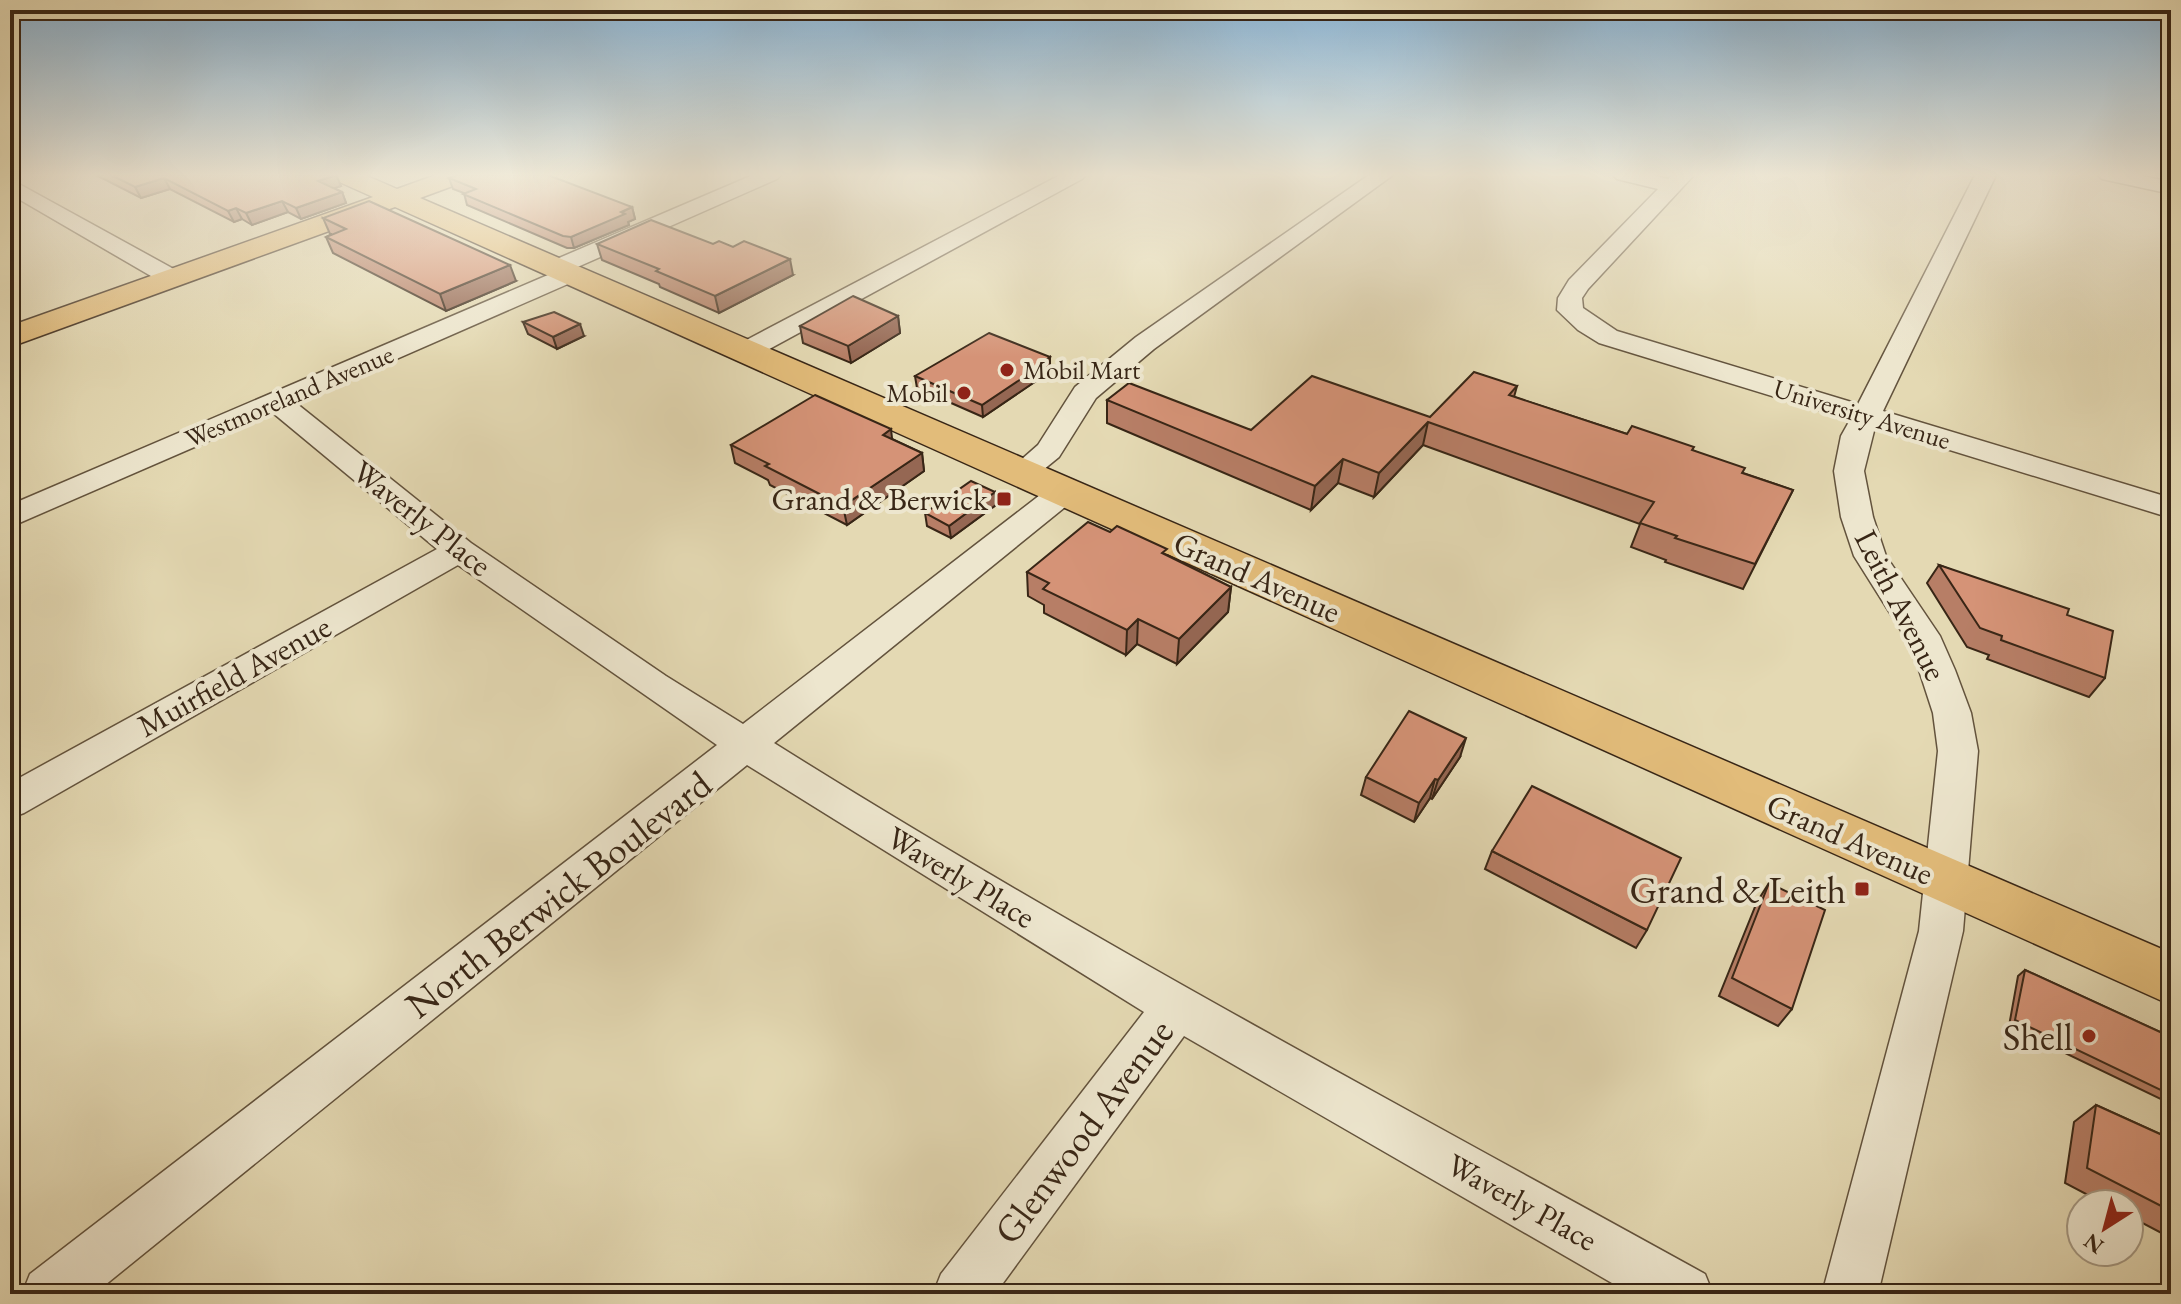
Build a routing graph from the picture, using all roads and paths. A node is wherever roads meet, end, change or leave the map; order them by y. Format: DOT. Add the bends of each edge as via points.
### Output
graph roads {
  1 [pos="99,236"];
  2 [pos="289,236"];
  3 [pos="479,236"];
  4 [pos="638,236"];
  5 [pos="961,236"];
  6 [pos="1296,236"];
  7 [pos="1625,236"];
  8 [pos="1956,236"];
  9 [pos="560,272"];
  10 [pos="172,278"];
  11 [pos="10,337"];
  12 [pos="744,352"];
  13 [pos="275,401"];
  14 [pos="1866,415"];
  15 [pos="1021,473"];
  16 [pos="1064,492"];
  17 [pos="2171,508"];
  18 [pos="10,517"];
  19 [pos="459,550"];
  20 [pos="747,745"];
  21 [pos="10,802"];
  22 [pos="1945,881"];
  23 [pos="2171,980"];
  24 [pos="1177,1007"];
  25 [pos="50,1294"];
  26 [pos="961,1294"];
  27 [pos="1685,1294"];
  28 [pos="1850,1294"];
  1 -- 10 [label="street"];
  2 -- 10 [label="main road"];
  3 -- 9 [label="main road, Grand Avenue"];
  4 -- 9 [label="street, Westmoreland Avenue"];
  5 -- 12 [label="street"];
  6 -- 15 [label="street" via="1145,343 1085,393 1049,451"];
  7 -- 14 [label="street, University Avenue" via="1570,298 1570,310 1587,325 1608,337"];
  8 -- 14 [label="street, Leith Avenue"];
  9 -- 12 [label="main road, Grand Avenue"];
  9 -- 13 [label="street, Westmoreland Avenue"];
  10 -- 11 [label="main road"];
  12 -- 15 [label="main road, Grand Avenue"];
  13 -- 18 [label="street, Westmoreland Avenue"];
  13 -- 19 [label="street, Waverly Place"];
  14 -- 17 [label="street, University Avenue"];
  14 -- 22 [label="street, Leith Avenue" via="1849,471 1857,517 1870,556 1922,636 1952,713 1958,751"];
  15 -- 16 [label="main road, Grand Avenue"];
  16 -- 20 [label="street, North Berwick Boulevard"];
  16 -- 22 [label="main road, Grand Avenue"];
  19 -- 20 [label="street, Waverly Place"];
  19 -- 21 [label="street, Muirfield Avenue"];
  20 -- 24 [label="street, Waverly Place"];
  20 -- 25 [label="street, North Berwick Boulevard"];
  22 -- 23 [label="main road, Grand Avenue"];
  22 -- 28 [label="street, Leith Avenue" via="1941,931 1921,1018"];
  24 -- 26 [label="street, Glenwood Avenue"];
  24 -- 27 [label="street, Waverly Place"];
}
